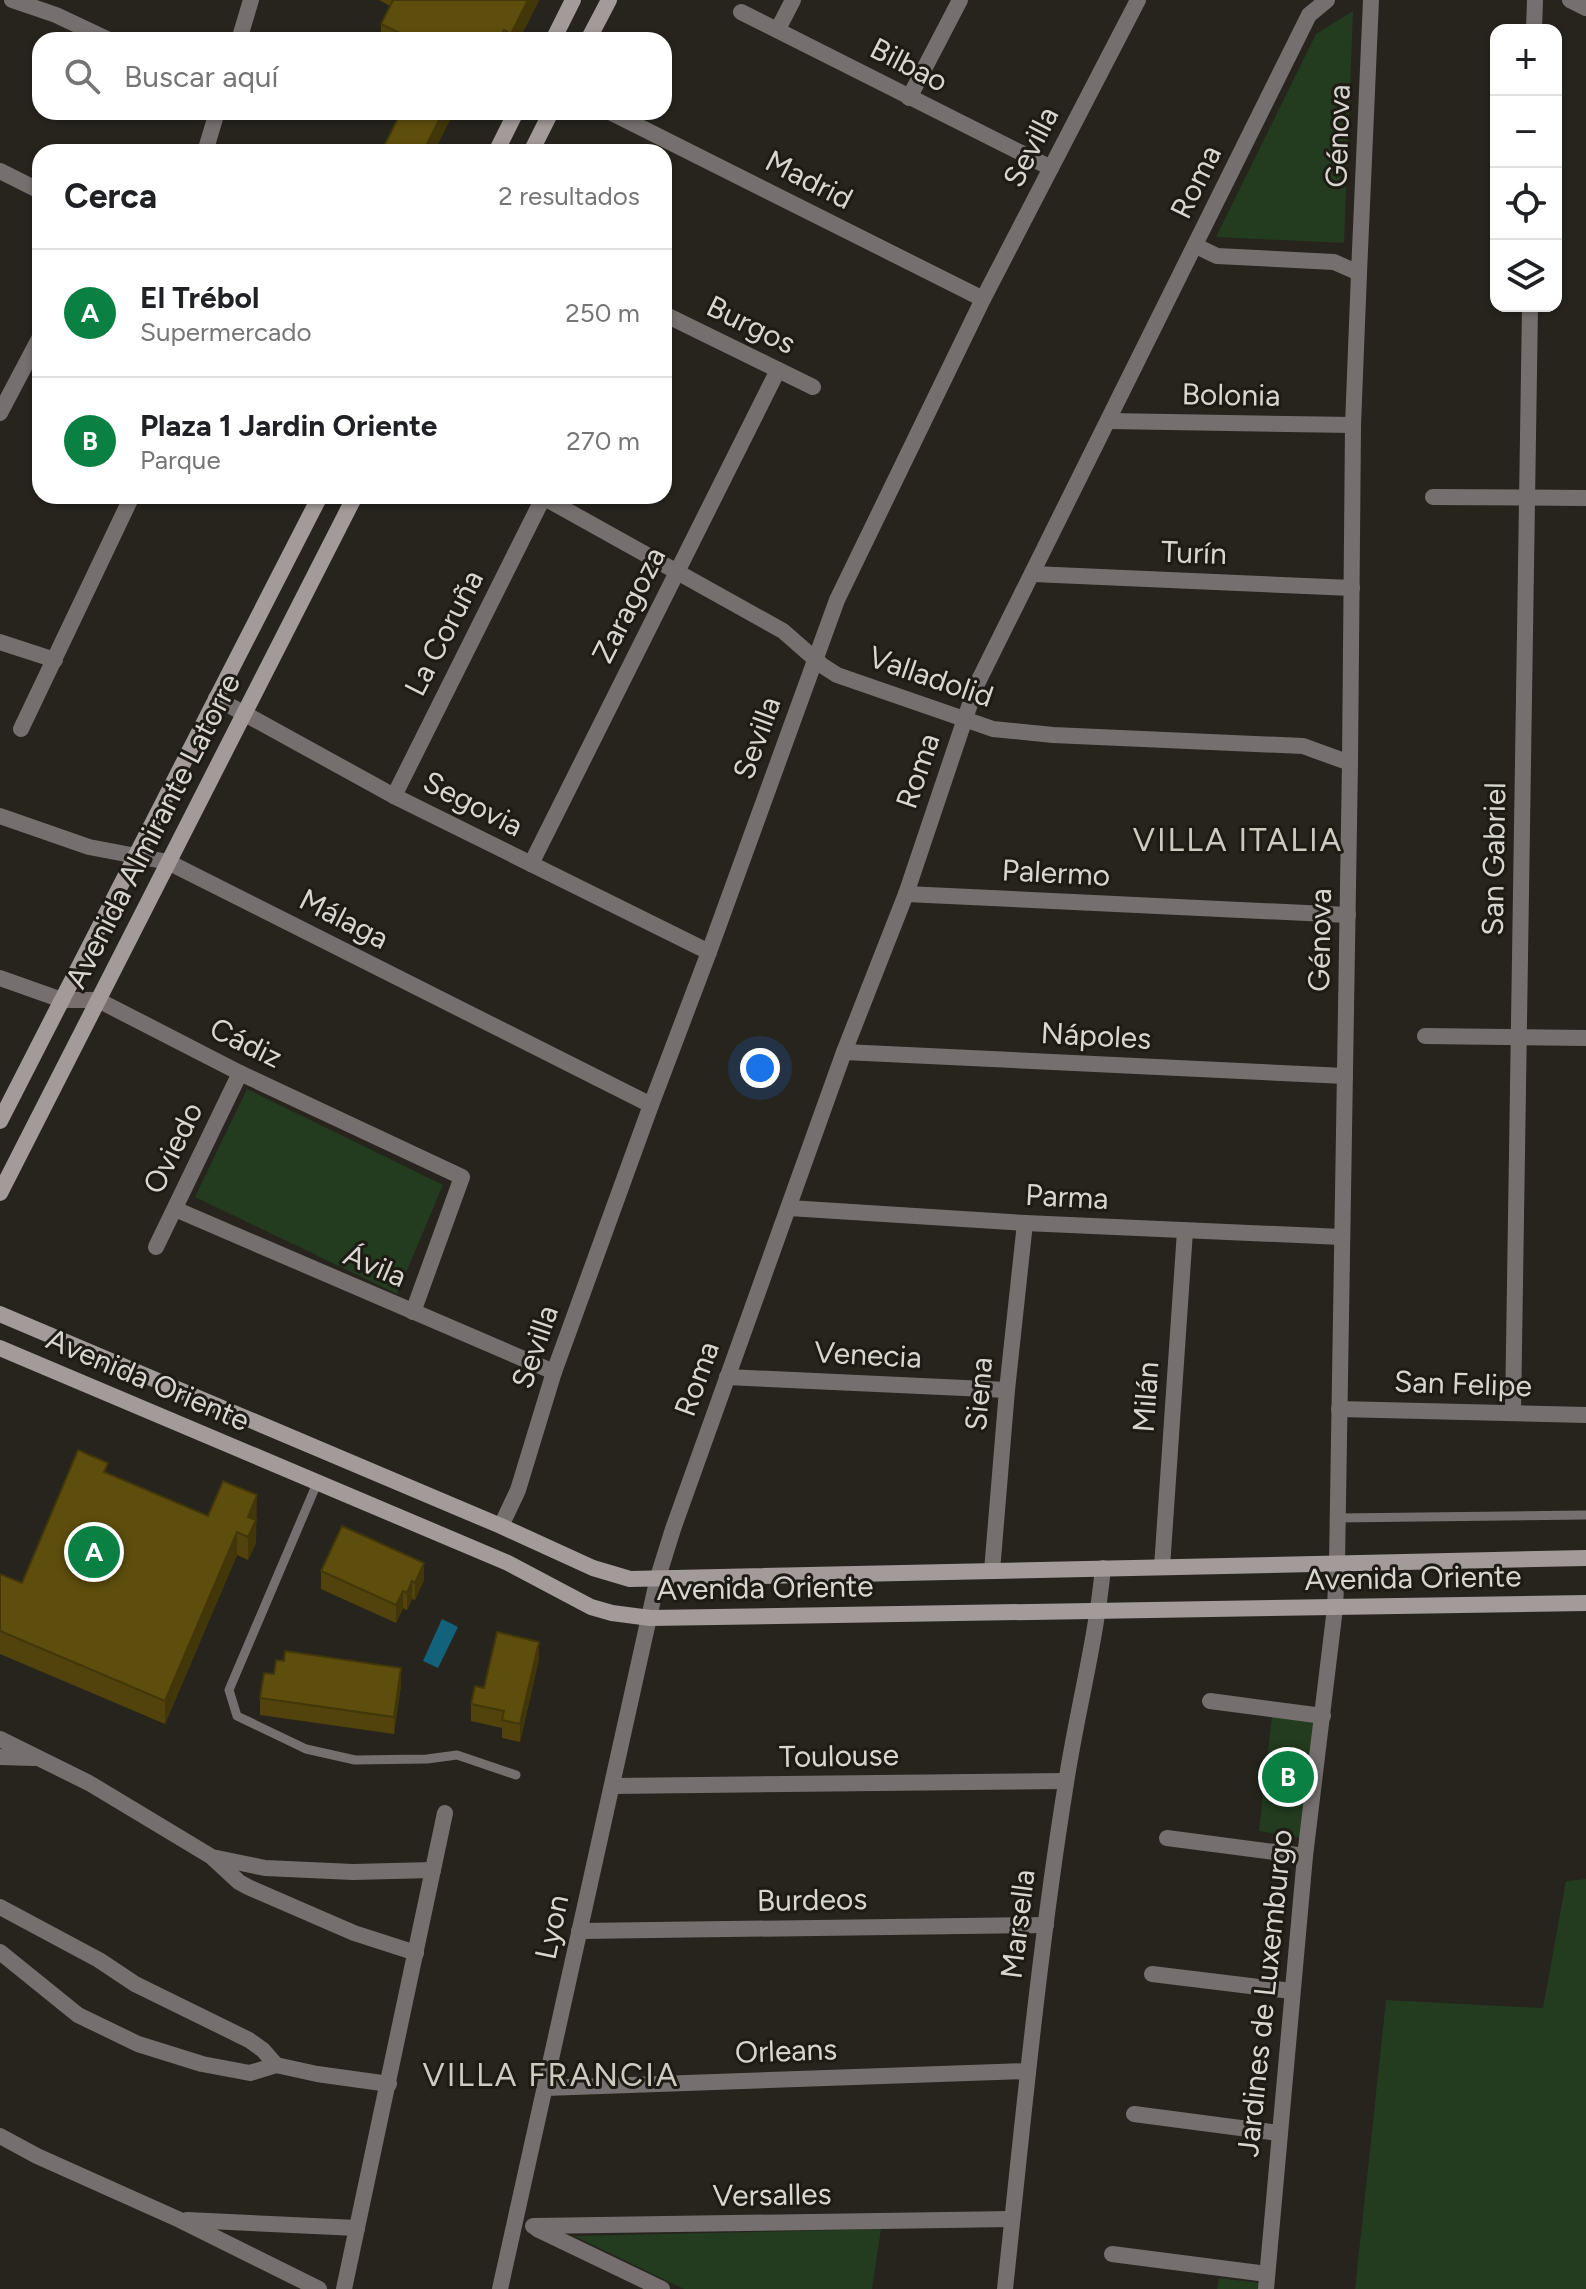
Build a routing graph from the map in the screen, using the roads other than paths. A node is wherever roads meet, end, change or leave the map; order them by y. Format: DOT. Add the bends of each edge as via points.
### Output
graph roads {
  1 [pos="12,0"];
  2 [pos="251,0"];
  3 [pos="573,0"];
  4 [pos="609,0"];
  5 [pos="793,0"];
  6 [pos="960,0"];
  7 [pos="1138,0"];
  8 [pos="1327,0"];
  9 [pos="1371,0"];
  10 [pos="1535,0"];
  11 [pos="1570,0"];
  12 [pos="1311,8"];
  13 [pos="1586,8"];
  14 [pos="741,12"];
  15 [pos="1534,24"];
  16 [pos="778,29"];
  17 [pos="92,32"];
  18 [pos="241,32"];
  19 [pos="557,32"];
  20 [pos="592,32"];
  21 [pos="909,98"];
  22 [pos="215,120"];
  23 [pos="512,120"];
  24 [pos="547,120"];
  25 [pos="626,120"];
  26 [pos="207,144"];
  27 [pos="500,144"];
  28 [pos="535,144"];
  29 [pos="1051,168"];
  30 [pos="0,171"];
  31 [pos="32,187"];
  32 [pos="1196,246"];
  33 [pos="1359,273"];
  34 [pos="983,299"];
  35 [pos="1530,312"];
  36 [pos="672,318"];
  37 [pos="32,352"];
  38 [pos="778,370"];
  39 [pos="813,387"];
  40 [pos="0,413"];
  41 [pos="1109,421"];
  42 [pos="1353,425"];
  43 [pos="1433,497"];
  44 [pos="1527,498"];
  45 [pos="1586,498"];
  46 [pos="128,504"];
  47 [pos="316,504"];
  48 [pos="351,504"];
  49 [pos="540,504"];
  50 [pos="556,504"];
  51 [pos="678,571"];
  52 [pos="1033,574"];
  53 [pos="1352,588"];
  54 [pos="0,642"];
  55 [pos="815,659"];
  56 [pos="55,660"];
  57 [pos="216,698"];
  58 [pos="245,714"];
  59 [pos="964,721"];
  60 [pos="21,729"];
  61 [pos="1350,763"];
  62 [pos="394,796"];
  63 [pos="0,816"];
  64 [pos="136,855"];
  65 [pos="168,862"];
  66 [pos="531,864"];
  67 [pos="906,894"];
  68 [pos="1348,915"];
  69 [pos="709,952"];
  70 [pos="0,978"];
  71 [pos="62,1000"];
  72 [pos="98,1000"];
  73 [pos="1425,1036"];
  74 [pos="1519,1038"];
  75 [pos="1586,1038"];
  76 [pos="844,1052"];
  77 [pos="240,1073"];
  78 [pos="1345,1076"];
  79 [pos="651,1105"];
  80 [pos="0,1121"];
  81 [pos="0,1193"];
  82 [pos="789,1208"];
  83 [pos="175,1209"];
  84 [pos="1025,1223"];
  85 [pos="1185,1231"];
  86 [pos="1342,1237"];
  87 [pos="156,1247"];
  88 [pos="413,1312"];
  89 [pos="0,1314"];
  90 [pos="0,1348"];
  91 [pos="554,1372"];
  92 [pos="727,1377"];
  93 [pos="1007,1390"];
  94 [pos="1339,1409"];
  95 [pos="1513,1413"];
  96 [pos="1586,1415"];
  97 [pos="318,1481"];
  98 [pos="1586,1515"];
  99 [pos="1337,1518"];
  100 [pos="501,1526"];
  101 [pos="1586,1558"];
  102 [pos="1337,1563"];
  103 [pos="1162,1567"];
  104 [pos="1103,1568"];
  105 [pos="992,1571"];
  106 [pos="658,1577"];
  107 [pos="1586,1603"];
  108 [pos="1335,1608"];
  109 [pos="1099,1611"];
  110 [pos="650,1618"];
  111 [pos="1210,1701"];
  112 [pos="1323,1716"];
  113 [pos="0,1739"];
  114 [pos="0,1757"];
  115 [pos="36,1758"];
  116 [pos="516,1775"];
  117 [pos="1066,1781"];
  118 [pos="612,1786"];
  119 [pos="445,1813"];
  120 [pos="1167,1838"];
  121 [pos="1305,1856"];
  122 [pos="212,1857"];
  123 [pos="433,1870"];
  124 [pos="0,1907"];
  125 [pos="1046,1925"];
  126 [pos="579,1931"];
  127 [pos="0,1952"];
  128 [pos="416,1953"];
  129 [pos="1152,1974"];
  130 [pos="1292,1991"];
  131 [pos="276,2065"];
  132 [pos="1028,2071"];
  133 [pos="389,2084"];
  134 [pos="545,2088"];
  135 [pos="1134,2114"];
  136 [pos="1279,2133"];
  137 [pos="0,2136"];
  138 [pos="1012,2219"];
  139 [pos="180,2220"];
  140 [pos="516,2223"];
  141 [pos="533,2226"];
  142 [pos="357,2228"];
  143 [pos="1112,2254"];
  144 [pos="1266,2281"];
  145 [pos="319,2289"];
  146 [pos="344,2289"];
  147 [pos="500,2289"];
  148 [pos="662,2289"];
  149 [pos="1005,2289"];
  1 -- 17 [label="street"];
  2 -- 18 [label="street"];
  3 -- 19 [label="main road"];
  4 -- 20 [label="main road"];
  5 -- 16 [label="street"];
  6 -- 21 [label="street"];
  7 -- 29 [label="street, Sevilla"];
  8 -- 12 [label="street, Roma"];
  9 -- 33 [label="street, Génova"];
  10 -- 15 [label="street"];
  11 -- 13 [label="street"];
  12 -- 32 [label="street, Roma"];
  14 -- 16 [label="street, Bilbao"];
  16 -- 21 [label="street, Bilbao"];
  21 -- 29 [label="street, Bilbao"];
  22 -- 26 [label="street"];
  23 -- 27 [label="main road"];
  24 -- 28 [label="main road"];
  25 -- 34 [label="street, Madrid"];
  29 -- 34 [label="street, Sevilla"];
  30 -- 31 [label="street"];
  32 -- 33 [label="street" via="1217,256 1334,262"];
  32 -- 41 [label="street, Roma"];
  33 -- 42 [label="street, Génova"];
  34 -- 55 [label="street, Sevilla" via="837,600"];
  35 -- 44 [label="street, San Gabriel"];
  36 -- 38 [label="street, Burgos"];
  37 -- 40 [label="street"];
  38 -- 39 [label="street, Burgos"];
  38 -- 51 [label="street, Zaragoza"];
  41 -- 42 [label="street, Bolonia"];
  41 -- 52 [label="street, Roma"];
  42 -- 53 [label="street, Génova"];
  43 -- 44 [label="street"];
  44 -- 45 [label="street"];
  44 -- 74 [label="street, San Gabriel"];
  46 -- 56 [label="street"];
  47 -- 57 [label="main road, Avenida Almirante Latorre"];
  48 -- 58 [label="main road, Avenida Almirante Latorre"];
  49 -- 62 [label="street, La Coruña"];
  50 -- 51 [label="street, Valladolid"];
  51 -- 55 [label="street, Valladolid" via="783,631"];
  51 -- 66 [label="street, Zaragoza"];
  52 -- 53 [label="street, Turín"];
  52 -- 59 [label="street, Roma"];
  53 -- 61 [label="street, Génova"];
  54 -- 56 [label="street"];
  55 -- 59 [label="street, Valladolid" via="837,675"];
  55 -- 69 [label="street, Sevilla"];
  56 -- 60 [label="street"];
  57 -- 58 [label="street, Segovia"];
  57 -- 64 [label="main road, Avenida Almirante Latorre"];
  58 -- 62 [label="street, Segovia"];
  58 -- 65 [label="main road, Avenida Almirante Latorre"];
  59 -- 61 [label="street, Valladolid" via="1039,734 1303,746"];
  59 -- 67 [label="street, Roma"];
  61 -- 68 [label="street, Génova"];
  62 -- 66 [label="street, Segovia"];
  63 -- 64 [label="street, Málaga" via="89,847"];
  64 -- 65 [label="street, Málaga"];
  64 -- 71 [label="main road, Avenida Almirante Latorre"];
  65 -- 72 [label="main road, Avenida Almirante Latorre"];
  65 -- 79 [label="street, Málaga"];
  66 -- 69 [label="street, Segovia"];
  67 -- 68 [label="street, Palermo"];
  67 -- 76 [label="street, Roma"];
  68 -- 78 [label="street, Génova"];
  69 -- 79 [label="street, Sevilla"];
  70 -- 71 [label="street, Cádiz"];
  71 -- 72 [label="street, Cádiz"];
  71 -- 80 [label="main road, Avenida Almirante Latorre"];
  72 -- 77 [label="street, Cádiz"];
  72 -- 81 [label="main road, Avenida Almirante Latorre"];
  73 -- 74 [label="street"];
  74 -- 75 [label="street"];
  74 -- 95 [label="street, San Gabriel"];
  76 -- 78 [label="street, Nápoles"];
  76 -- 82 [label="street, Roma"];
  77 -- 83 [label="street, Oviedo"];
  77 -- 88 [label="street, Cádiz" via="462,1177"];
  78 -- 86 [label="street, Génova"];
  79 -- 91 [label="street, Sevilla"];
  82 -- 84 [label="street, Parma"];
  82 -- 92 [label="street, Roma"];
  83 -- 87 [label="street, Oviedo"];
  83 -- 88 [label="street, Ávila"];
  84 -- 85 [label="street, Parma"];
  84 -- 93 [label="street, Siena"];
  85 -- 86 [label="street, Parma"];
  85 -- 103 [label="street, Milán"];
  86 -- 94 [label="street, Génova"];
  88 -- 91 [label="street, Ávila"];
  89 -- 100 [label="main road, Avenida Oriente"];
  90 -- 97 [label="main road, Avenida Oriente"];
  91 -- 100 [label="street, Sevilla" via="518,1490"];
  92 -- 93 [label="street, Venecia"];
  92 -- 106 [label="street, Roma"];
  93 -- 105 [label="street, Siena"];
  94 -- 95 [label="street, San Felipe"];
  94 -- 99 [label="street, Génova"];
  95 -- 96 [label="street, San Felipe"];
  97 -- 110 [label="main road, Avenida Oriente" via="508,1563 591,1607"];
  97 -- 116 [label="lane" via="229,1690 237,1716 306,1749 355,1760 457,1755"];
  98 -- 99 [label="lane, Avenida Oriente"];
  99 -- 102 [label="street, Génova"];
  100 -- 106 [label="main road, Avenida Oriente" via="612,1575"];
  101 -- 102 [label="main road, Avenida Oriente"];
  102 -- 103 [label="main road, Avenida Oriente"];
  102 -- 108 [label="street, Génova"];
  103 -- 104 [label="main road, Avenida Oriente"];
  104 -- 105 [label="main road, Avenida Oriente"];
  104 -- 109 [label="street, Marsella"];
  105 -- 106 [label="main road, Avenida Oriente"];
  106 -- 110 [label="street, Lyon"];
  107 -- 108 [label="main road, Avenida Oriente"];
  108 -- 109 [label="main road, Avenida Oriente"];
  108 -- 112 [label="street, Jardines de Luxemburgo"];
  109 -- 110 [label="main road, Avenida Oriente"];
  109 -- 117 [label="street, Marsella"];
  110 -- 118 [label="street, Lyon"];
  111 -- 112 [label="street"];
  112 -- 121 [label="street, Jardines de Luxemburgo"];
  113 -- 115 [label="street"];
  114 -- 115 [label="street"];
  115 -- 122 [label="street" via="89,1783"];
  117 -- 118 [label="street, Toulouse"];
  117 -- 125 [label="street, Marsella"];
  118 -- 126 [label="street, Lyon"];
  119 -- 123 [label="street"];
  120 -- 121 [label="street"];
  121 -- 130 [label="street, Jardines de Luxemburgo"];
  122 -- 123 [label="street" via="265,1868"];
  122 -- 128 [label="street" via="248,1887 354,1933"];
  123 -- 128 [label="street"];
  124 -- 131 [label="street" via="135,1984 249,2040"];
  125 -- 126 [label="street, Burdeos"];
  125 -- 132 [label="street, Marsella"];
  126 -- 134 [label="street, Lyon"];
  127 -- 131 [label="street" via="78,2015 138,2044 250,2073"];
  128 -- 133 [label="street"];
  129 -- 130 [label="street"];
  130 -- 136 [label="street, Jardines de Luxemburgo"];
  131 -- 133 [label="street"];
  132 -- 134 [label="street, Orleans"];
  132 -- 138 [label="street, Marsella"];
  133 -- 142 [label="street"];
  134 -- 140 [label="street, Lyon"];
  135 -- 136 [label="street"];
  136 -- 144 [label="street, Jardines de Luxemburgo"];
  137 -- 139 [label="street"];
  138 -- 141 [label="street, Versalles"];
  138 -- 149 [label="street, Marsella"];
  139 -- 142 [label="street"];
  139 -- 145 [label="street"];
  140 -- 141 [label="street"];
  140 -- 147 [label="street, Lyon"];
  141 -- 148 [label="street"];
  142 -- 146 [label="street"];
  143 -- 144 [label="street"];
}
